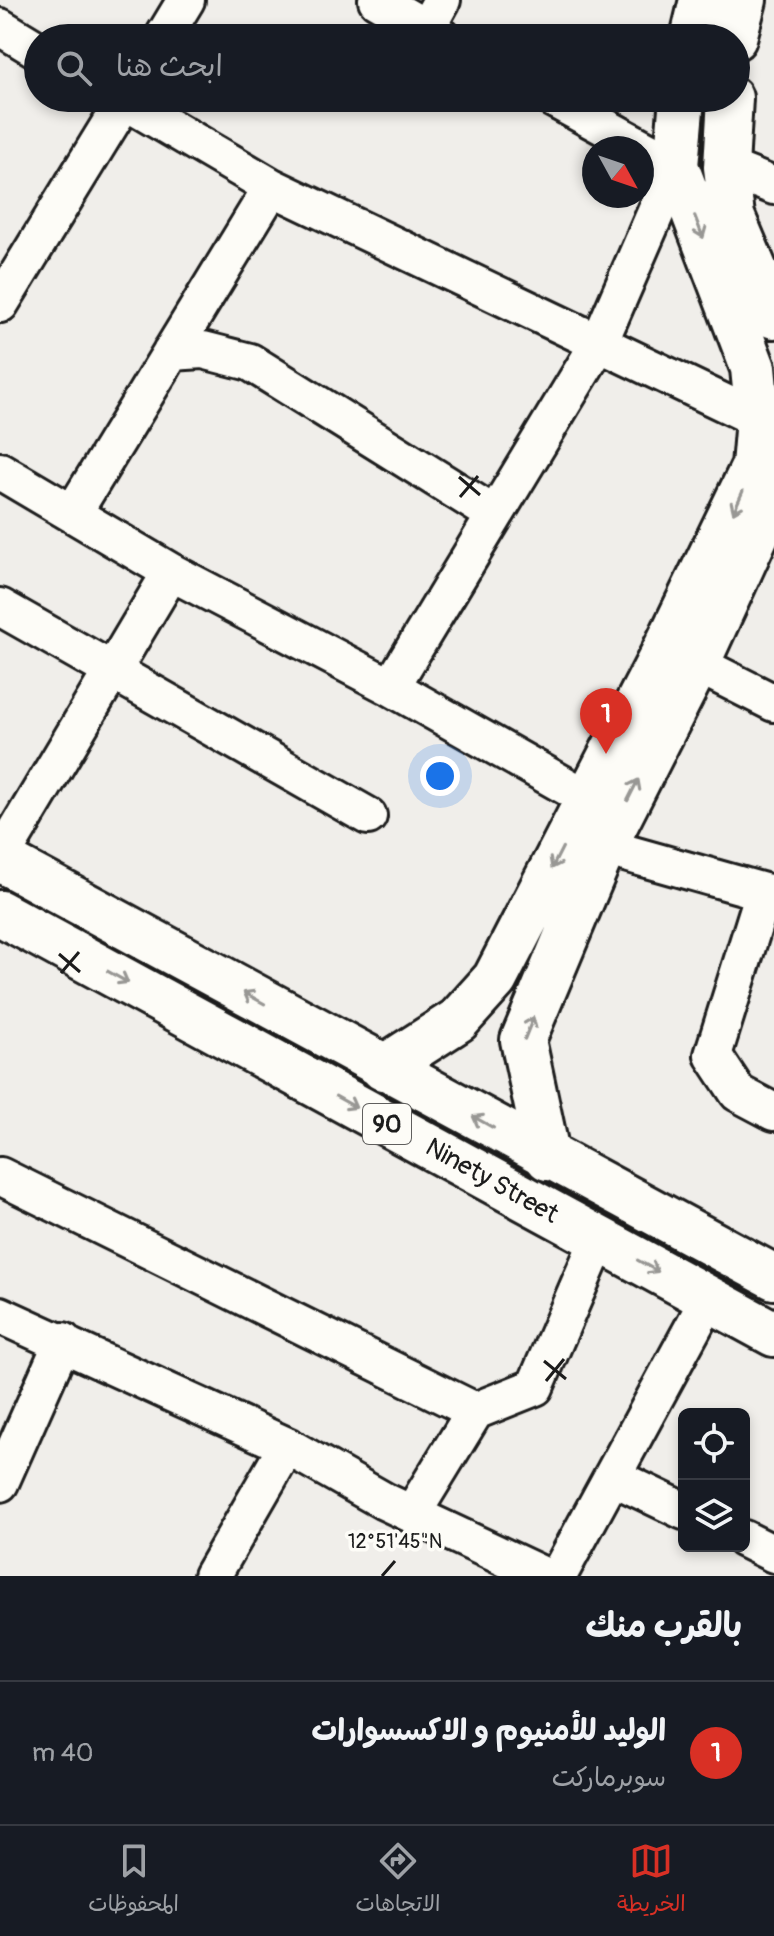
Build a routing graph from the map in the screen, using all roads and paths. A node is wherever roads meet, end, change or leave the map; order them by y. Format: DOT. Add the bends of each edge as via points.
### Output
graph roads {
  1 [pos="186,0"];
  2 [pos="377,0"];
  3 [pos="702,0"];
  4 [pos="744,0"];
  5 [pos="437,22"];
  6 [pos="171,24"];
  7 [pos="696,24"];
  8 [pos="738,24"];
  9 [pos="0,27"];
  10 [pos="24,42"];
  11 [pos="116,112"];
  12 [pos="146,112"];
  13 [pos="578,112"];
  14 [pos="681,112"];
  15 [pos="729,112"];
  16 [pos="676,166"];
  17 [pos="726,167"];
  18 [pos="774,186"];
  19 [pos="272,187"];
  20 [pos="0,304"];
  21 [pos="774,316"];
  22 [pos="599,343"];
  23 [pos="171,352"];
  24 [pos="758,419"];
  25 [pos="0,471"];
  26 [pos="774,496"];
  27 [pos="73,513"];
  28 [pos="495,515"];
  29 [pos="171,572"];
  30 [pos="0,607"];
  31 [pos="697,664"];
  32 [pos="111,670"];
  33 [pos="391,687"];
  34 [pos="774,703"];
  35 [pos="587,798"];
  36 [pos="368,816"];
  37 [pos="604,847"];
  38 [pos="0,859"];
  39 [pos="769,893"];
  40 [pos="3,922"];
  41 [pos="383,1068"];
  42 [pos="774,1112"];
  43 [pos="548,1158"];
  44 [pos="0,1176"];
  45 [pos="599,1239"];
  46 [pos="774,1277"];
  47 [pos="708,1300"];
  48 [pos="0,1315"];
  49 [pos="774,1334"];
  50 [pos="63,1341"];
  51 [pos="475,1411"];
  52 [pos="287,1446"];
  53 [pos="3,1466"];
  54 [pos="613,1477"];
  55 [pos="678,1508"];
  56 [pos="412,1514"];
  57 [pos="750,1542"];
  58 [pos="774,1554"];
  59 [pos="493,1565"];
  60 [pos="212,1576"];
  61 [pos="544,1576"];
  62 [pos="558,1576"];
  1 -- 6 [label="street"];
  2 -- 5 [label="street"];
  3 -- 7 [label="main road"];
  4 -- 8 [label="main road"];
  9 -- 10 [label="street"];
  11 -- 20 [label="street"];
  12 -- 19 [label="street"];
  13 -- 16 [label="street"];
  14 -- 16 [label="main road"];
  15 -- 17 [label="main road"];
  16 -- 22 [label="street"];
  16 -- 24 [label="main road, one-way" via="753,368"];
  17 -- 18 [label="street"];
  17 -- 21 [label="main road" via="732,216"];
  19 -- 22 [label="street"];
  19 -- 23 [label="street"];
  22 -- 24 [label="street"];
  22 -- 28 [label="street"];
  23 -- 27 [label="street"];
  23 -- 28 [label="street" via="203,350 250,362"];
  24 -- 35 [label="main road, one-way" via="754,466 733,513"];
  25 -- 27 [label="street"];
  26 -- 31 [label="main road"];
  27 -- 29 [label="street"];
  28 -- 33 [label="street"];
  29 -- 32 [label="street"];
  29 -- 33 [label="street"];
  30 -- 32 [label="street"];
  31 -- 34 [label="street"];
  37 -- 31 [label="main road, one-way"];
  32 -- 36 [label="street"];
  32 -- 38 [label="street"];
  33 -- 35 [label="street"];
  35 -- 41 [label="main road, one-way" via="495,979 458,1020"];
  37 -- 39 [label="street"];
  43 -- 37 [label="main road, one-way" via="523,1040"];
  41 -- 38 [label="main road, Ninety Street / 90, one-way"];
  39 -- 42 [label="street" via="713,1055 738,1093"];
  40 -- 45 [label="main road, Ninety Street / 90, one-way"];
  43 -- 41 [label="main road, Ninety Street / 90, one-way"];
  43 -- 46 [label="main road, Ninety Street / 90"];
  44 -- 51 [label="street"];
  45 -- 47 [label="main road, Ninety Street / 90, one-way"];
  45 -- 51 [label="street" via="535,1387"];
  47 -- 49 [label="main road, Ninety Street / 90"];
  47 -- 54 [label="street"];
  48 -- 50 [label="street"];
  50 -- 52 [label="street"];
  50 -- 53 [label="street"];
  51 -- 56 [label="street"];
  52 -- 56 [label="street"];
  52 -- 60 [label="street"];
  54 -- 55 [label="street"];
  54 -- 62 [label="street"];
  56 -- 59 [label="street"];
  57 -- 58 [label="street"];
  59 -- 61 [label="street"];
}
